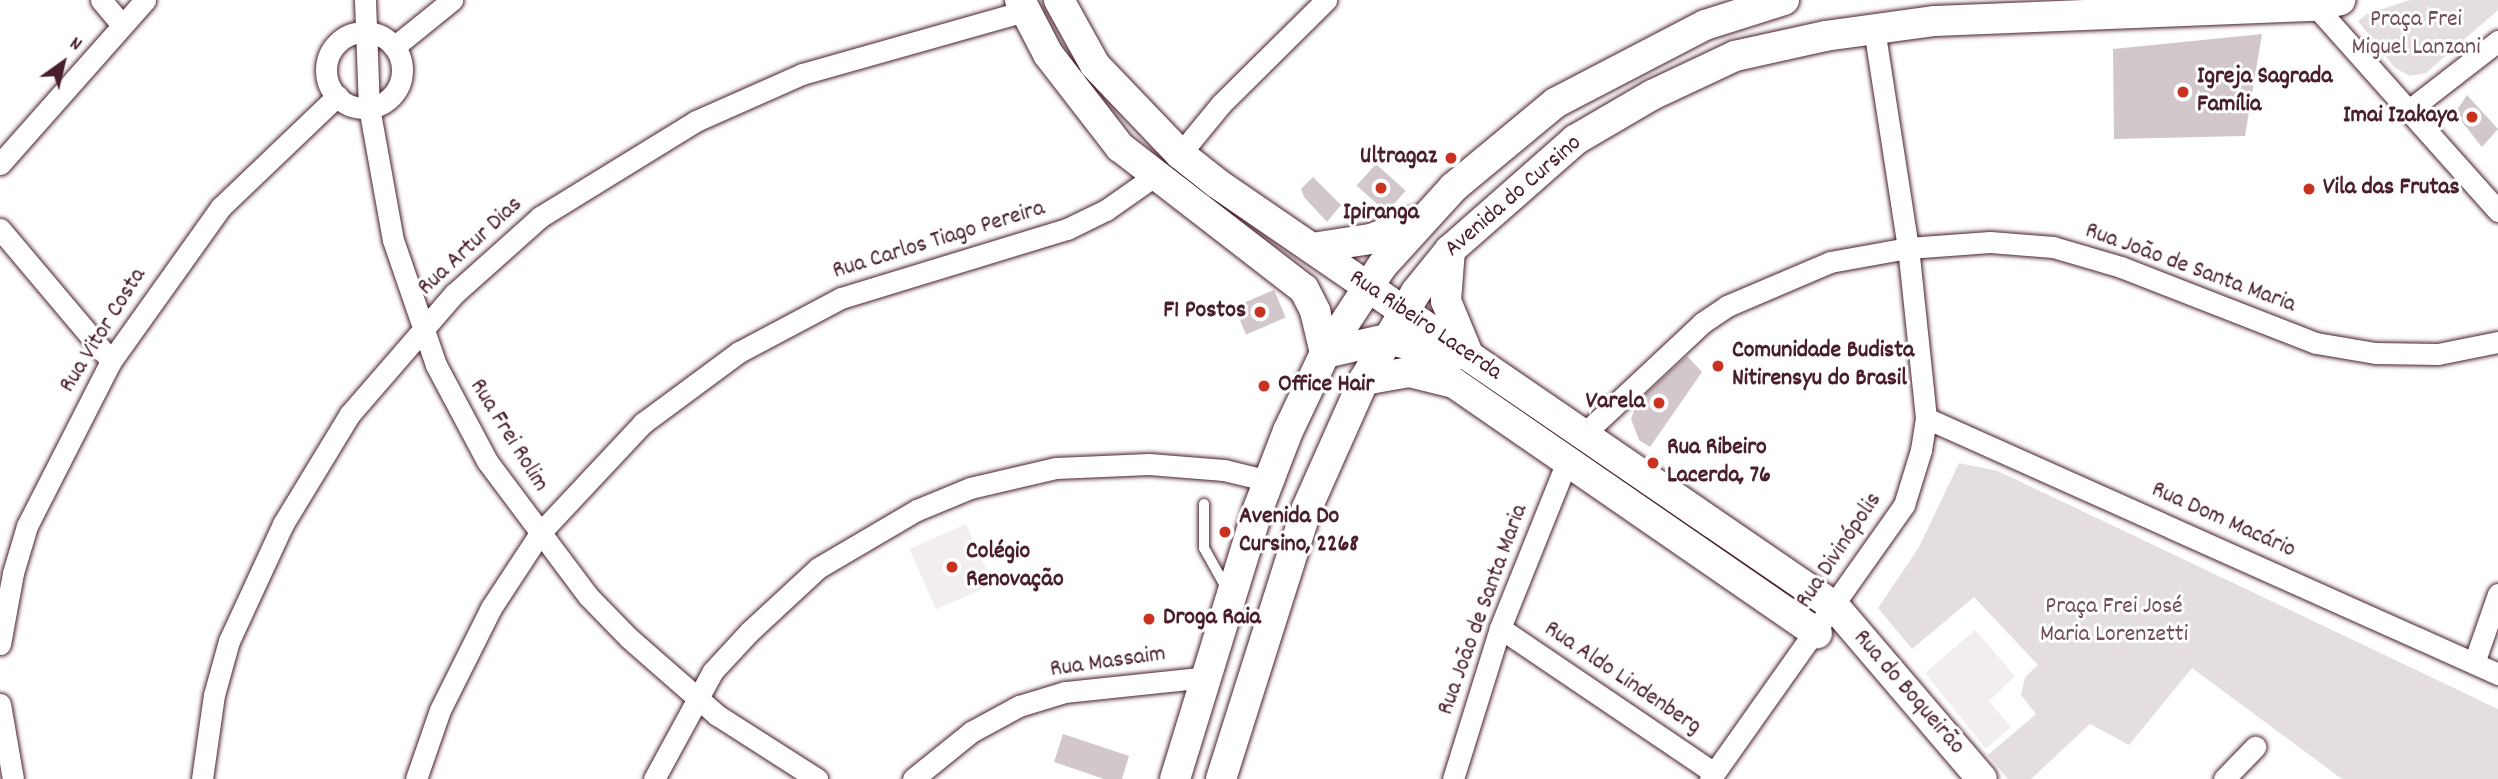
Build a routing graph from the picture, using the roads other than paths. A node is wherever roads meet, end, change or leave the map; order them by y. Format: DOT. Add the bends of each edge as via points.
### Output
graph roads {
  1 [pos="100,0"];
  2 [pos="145,0"];
  3 [pos="365,0"];
  4 [pos="452,0"];
  5 [pos="1059,0"];
  6 [pos="1326,0"];
  7 [pos="1784,0"];
  8 [pos="2322,2"];
  9 [pos="1022,6"];
  10 [pos="122,25"];
  11 [pos="1874,29"];
  12 [pos="364,32"];
  13 [pos="2498,41"];
  14 [pos="394,47"];
  15 [pos="337,96"];
  16 [pos="369,107"];
  17 [pos="2409,110"];
  18 [pos="1180,154"];
  19 [pos="0,164"];
  20 [pos="1153,177"];
  21 [pos="2498,211"];
  22 [pos="1421,220"];
  23 [pos="0,229"];
  24 [pos="1312,248"];
  25 [pos="1908,248"];
  26 [pos="1450,250"];
  27 [pos="1367,285"];
  28 [pos="1405,311"];
  29 [pos="424,328"];
  30 [pos="1387,339"];
  31 [pos="2498,342"];
  32 [pos="1325,353"];
  33 [pos="111,361"];
  34 [pos="1474,361"];
  35 [pos="1364,380"];
  36 [pos="1926,418"];
  37 [pos="1585,433"];
  38 [pos="1568,459"];
  39 [pos="1269,481"];
  40 [pos="1204,505"];
  41 [pos="540,533"];
  42 [pos="2498,594"];
  43 [pos="1232,596"];
  44 [pos="1835,607"];
  45 [pos="1500,628"];
  46 [pos="1817,633"];
  47 [pos="0,644"];
  48 [pos="2474,663"];
  49 [pos="2498,674"];
  50 [pos="1208,677"];
  51 [pos="697,698"];
  52 [pos="0,704"];
  53 [pos="2255,747"];
  54 [pos="1712,776"];
  55 [pos="13,779"];
  56 [pos="202,779"];
  57 [pos="416,779"];
  58 [pos="654,779"];
  59 [pos="817,779"];
  60 [pos="913,779"];
  61 [pos="1175,779"];
  62 [pos="1221,779"];
  63 [pos="1453,779"];
  64 [pos="1982,779"];
  65 [pos="2224,779"];
  1 -- 10 [label="street"];
  2 -- 10 [label="street"];
  3 -- 12 [label="street, Rua Frei Rolim"];
  4 -- 14 [label="street"];
  5 -- 18 [label="main road, Rua Ribeiro Lacerda" via="1096,65"];
  6 -- 18 [label="street" via="1221,104"];
  7 -- 22 [label="main road, Avenida do Cursino" via="1705,25 1555,103"];
  8 -- 11 [label="main road, Avenida do Cursino" via="1935,21"];
  8 -- 17 [label="street"];
  9 -- 20 [label="main road, Rua Ribeiro Lacerda" via="1048,54 1100,124"];
  9 -- 29 [label="street, Rua Artur Dias" via="802,74 696,121 540,217 454,294"];
  10 -- 19 [label="street"];
  11 -- 25 [label="street, Rua Divinópolis"];
  11 -- 26 [label="main road, Avenida do Cursino" via="1735,56 1652,95 1575,140"];
  12 -- 14 [label="street"];
  12 -- 15 [label="street" via="340,40 327,61 330,86"];
  12 -- 16 [label="street, Rua Frei Rolim"];
  13 -- 17 [label="street"];
  14 -- 16 [label="street" via="402,71 399,84 382,103"];
  15 -- 16 [label="street" via="346,103"];
  15 -- 33 [label="street, Rua Vitor Costa" via="221,207"];
  16 -- 29 [label="street, Rua Frei Rolim" via="393,240"];
  17 -- 21 [label="street"];
  18 -- 24 [label="main road, Rua Ribeiro Lacerda"];
  20 -- 32 [label="main road, Rua Ribeiro Lacerda" via="1292,277 1315,311"];
  20 -- 41 [label="street, Rua Carlos Tiago Pereira" via="1106,210 1067,229 841,298 739,352 643,423"];
  22 -- 24 [label="main road" via="1371,239"];
  22 -- 27 [label="main road, Avenida do Cursino"];
  23 -- 33 [label="street"];
  24 -- 27 [label="main road, Rua Ribeiro Lacerda"];
  25 -- 31 [label="street, Rua João de Santa Maria" via="1990,242 2053,247 2121,267 2316,343 2339,347 2438,354"];
  25 -- 36 [label="street, Rua Divinópolis"];
  25 -- 37 [label="street, Rua João de Santa Maria" via="1830,262 1727,306 1692,332"];
  26 -- 28 [label="main road, Avenida do Cursino"];
  26 -- 34 [label="main road" via="1446,301"];
  27 -- 28 [label="main road, Rua Ribeiro Lacerda"];
  27 -- 32 [label="main road, Avenida do Cursino"];
  28 -- 30 [label="main road, Avenida do Cursino"];
  28 -- 34 [label="main road, Rua Ribeiro Lacerda"];
  29 -- 41 [label="street, Rua Frei Rolim" via="459,412 487,461"];
  29 -- 56 [label="street, Rua Artur Dias" via="350,414 283,524 229,641 214,695"];
  30 -- 32 [label="main road"];
  30 -- 34 [label="main road"];
  30 -- 35 [label="main road, Avenida do Cursino"];
  32 -- 39 [label="main road, Avenida do Cursino"];
  33 -- 47 [label="street, Rua Vitor Costa" via="27,526 10,584"];
  34 -- 37 [label="main road, Rua Ribeiro Lacerda"];
  35 -- 38 [label="main road, Rua Ribeiro Lacerda" via="1409,372 1454,383"];
  35 -- 62 [label="main road, Avenida do Cursino" via="1307,508"];
  36 -- 44 [label="street, Rua Divinópolis" via="1903,505"];
  36 -- 48 [label="street, Rua Dom Macário"];
  37 -- 44 [label="main road, Rua Ribeiro Lacerda"];
  38 -- 45 [label="street, Rua João de Santa Maria"];
  38 -- 46 [label="main road, Rua Ribeiro Lacerda"];
  39 -- 43 [label="main road, Avenida do Cursino"];
  39 -- 51 [label="street" via="1224,470 1110,464 1056,468 970,488 874,531 818,568 748,632"];
  40 -- 43 [label="lane" via="1204,548"];
  41 -- 51 [label="street, Rua Frei Rolim" via="588,596"];
  41 -- 57 [label="street, Rua Carlos Tiago Pereira" via="467,652"];
  42 -- 48 [label="street"];
  43 -- 50 [label="main road, Avenida do Cursino"];
  44 -- 46 [label="street, Rua Divinópolis"];
  44 -- 64 [label="main road, Rua do Boqueirão"];
  45 -- 54 [label="street, Rua Aldo Lindenberg"];
  45 -- 63 [label="street, Rua João de Santa Maria"];
  46 -- 54 [label="street, Rua Divinópolis"];
  48 -- 49 [label="street, Rua Dom Macário"];
  50 -- 60 [label="street, Rua Massaim" via="1065,692 1019,706 971,732"];
  50 -- 61 [label="main road, Avenida do Cursino"];
  51 -- 58 [label="street"];
  51 -- 59 [label="street, Rua Frei Rolim"];
  52 -- 55 [label="street"];
  53 -- 65 [label="street"];
}
